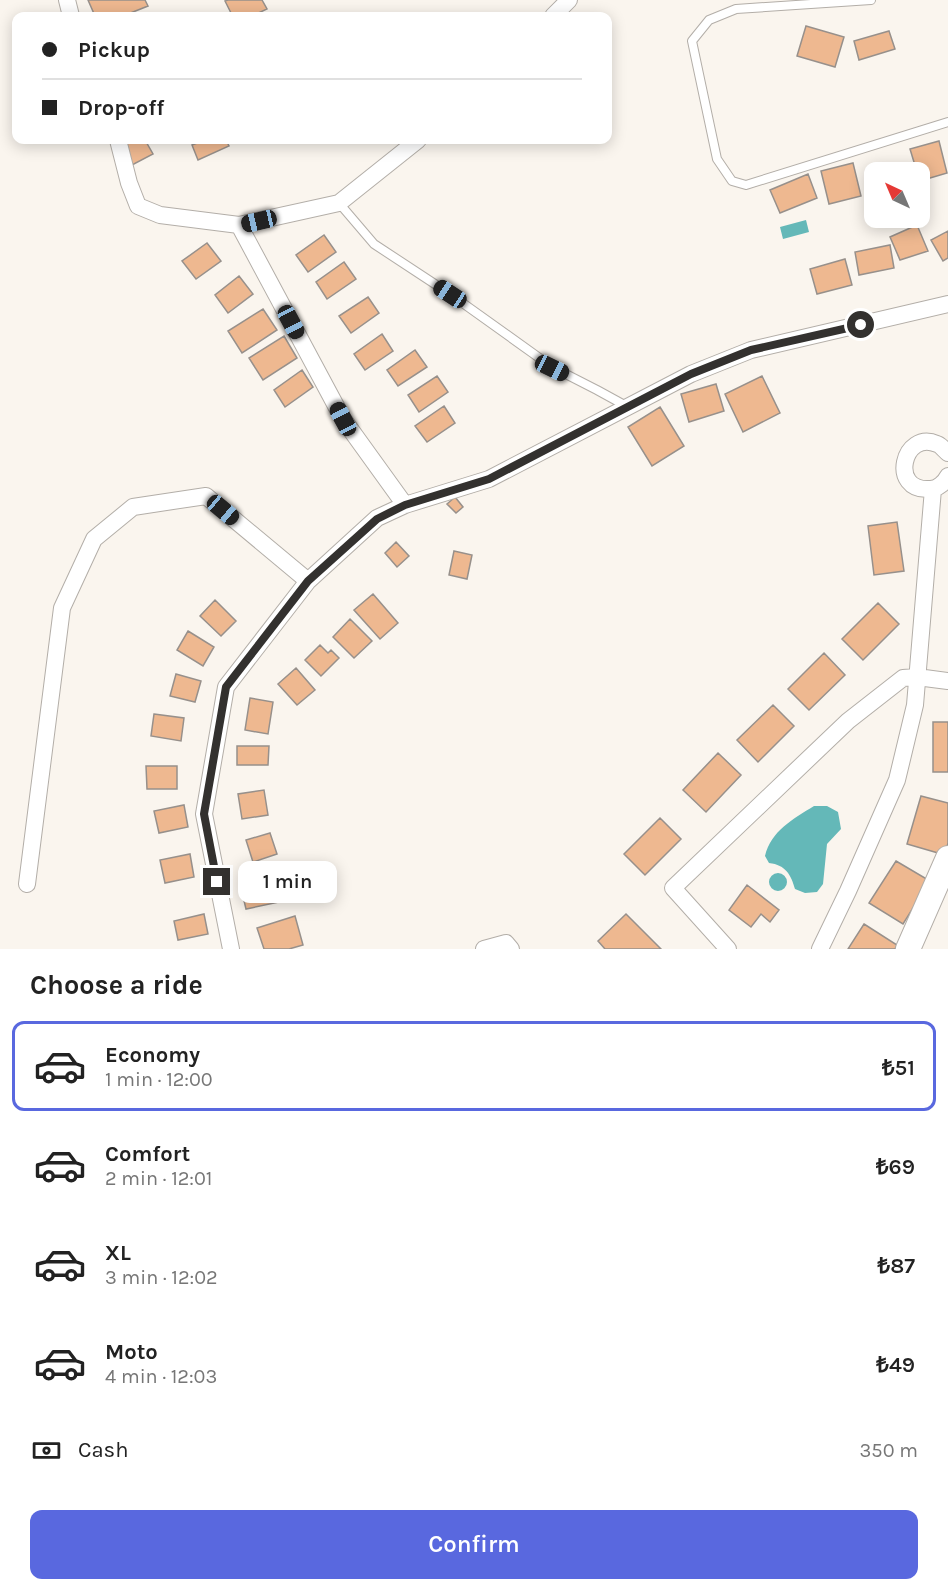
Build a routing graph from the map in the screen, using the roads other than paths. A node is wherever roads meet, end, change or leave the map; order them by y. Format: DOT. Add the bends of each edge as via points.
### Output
graph roads {
  1 [pos="569,0"];
  2 [pos="871,0"];
  3 [pos="557,12"];
  4 [pos="948,122"];
  5 [pos="119,144"];
  6 [pos="413,144"];
  7 [pos="339,203"];
  8 [pos="239,225"];
  9 [pos="948,304"];
  10 [pos="629,408"];
  11 [pos="948,453"];
  12 [pos="948,476"];
  13 [pos="933,489"];
  14 [pos="405,505"];
  15 [pos="308,581"];
  16 [pos="917,676"];
  17 [pos="948,681"];
  18 [pos="948,858"];
  19 [pos="27,884"];
  20 [pos="231,949"];
  21 [pos="484,949"];
  22 [pos="511,949"];
  23 [pos="728,949"];
  24 [pos="820,949"];
  25 [pos="908,949"];
  1 -- 3 [label="street"];
  2 -- 4 [label="lane" via="736,9 709,20 692,41 717,159 732,181 746,186"];
  5 -- 8 [label="street" via="138,206 160,215"];
  6 -- 7 [label="street"];
  7 -- 8 [label="street"];
  7 -- 10 [label="lane" via="374,244 552,368"];
  8 -- 14 [label="street" via="343,419"];
  9 -- 10 [label="street" via="751,350 691,374"];
  10 -- 14 [label="street" via="489,479"];
  11 -- 13 [label="street" via="937,444 922,442 909,450 903,464 906,478 918,488"];
  12 -- 13 [label="street"];
  13 -- 16 [label="street"];
  14 -- 15 [label="street" via="377,519"];
  15 -- 19 [label="street" via="206,496 133,507 94,539 62,608"];
  15 -- 20 [label="street" via="226,687 204,814"];
  16 -- 17 [label="street"];
  16 -- 23 [label="street" via="903,678 848,721 673,888"];
  16 -- 24 [label="street" via="915,705 897,780"];
  18 -- 25 [label="main road"];
  21 -- 22 [label="street" via="506,943"];
}
